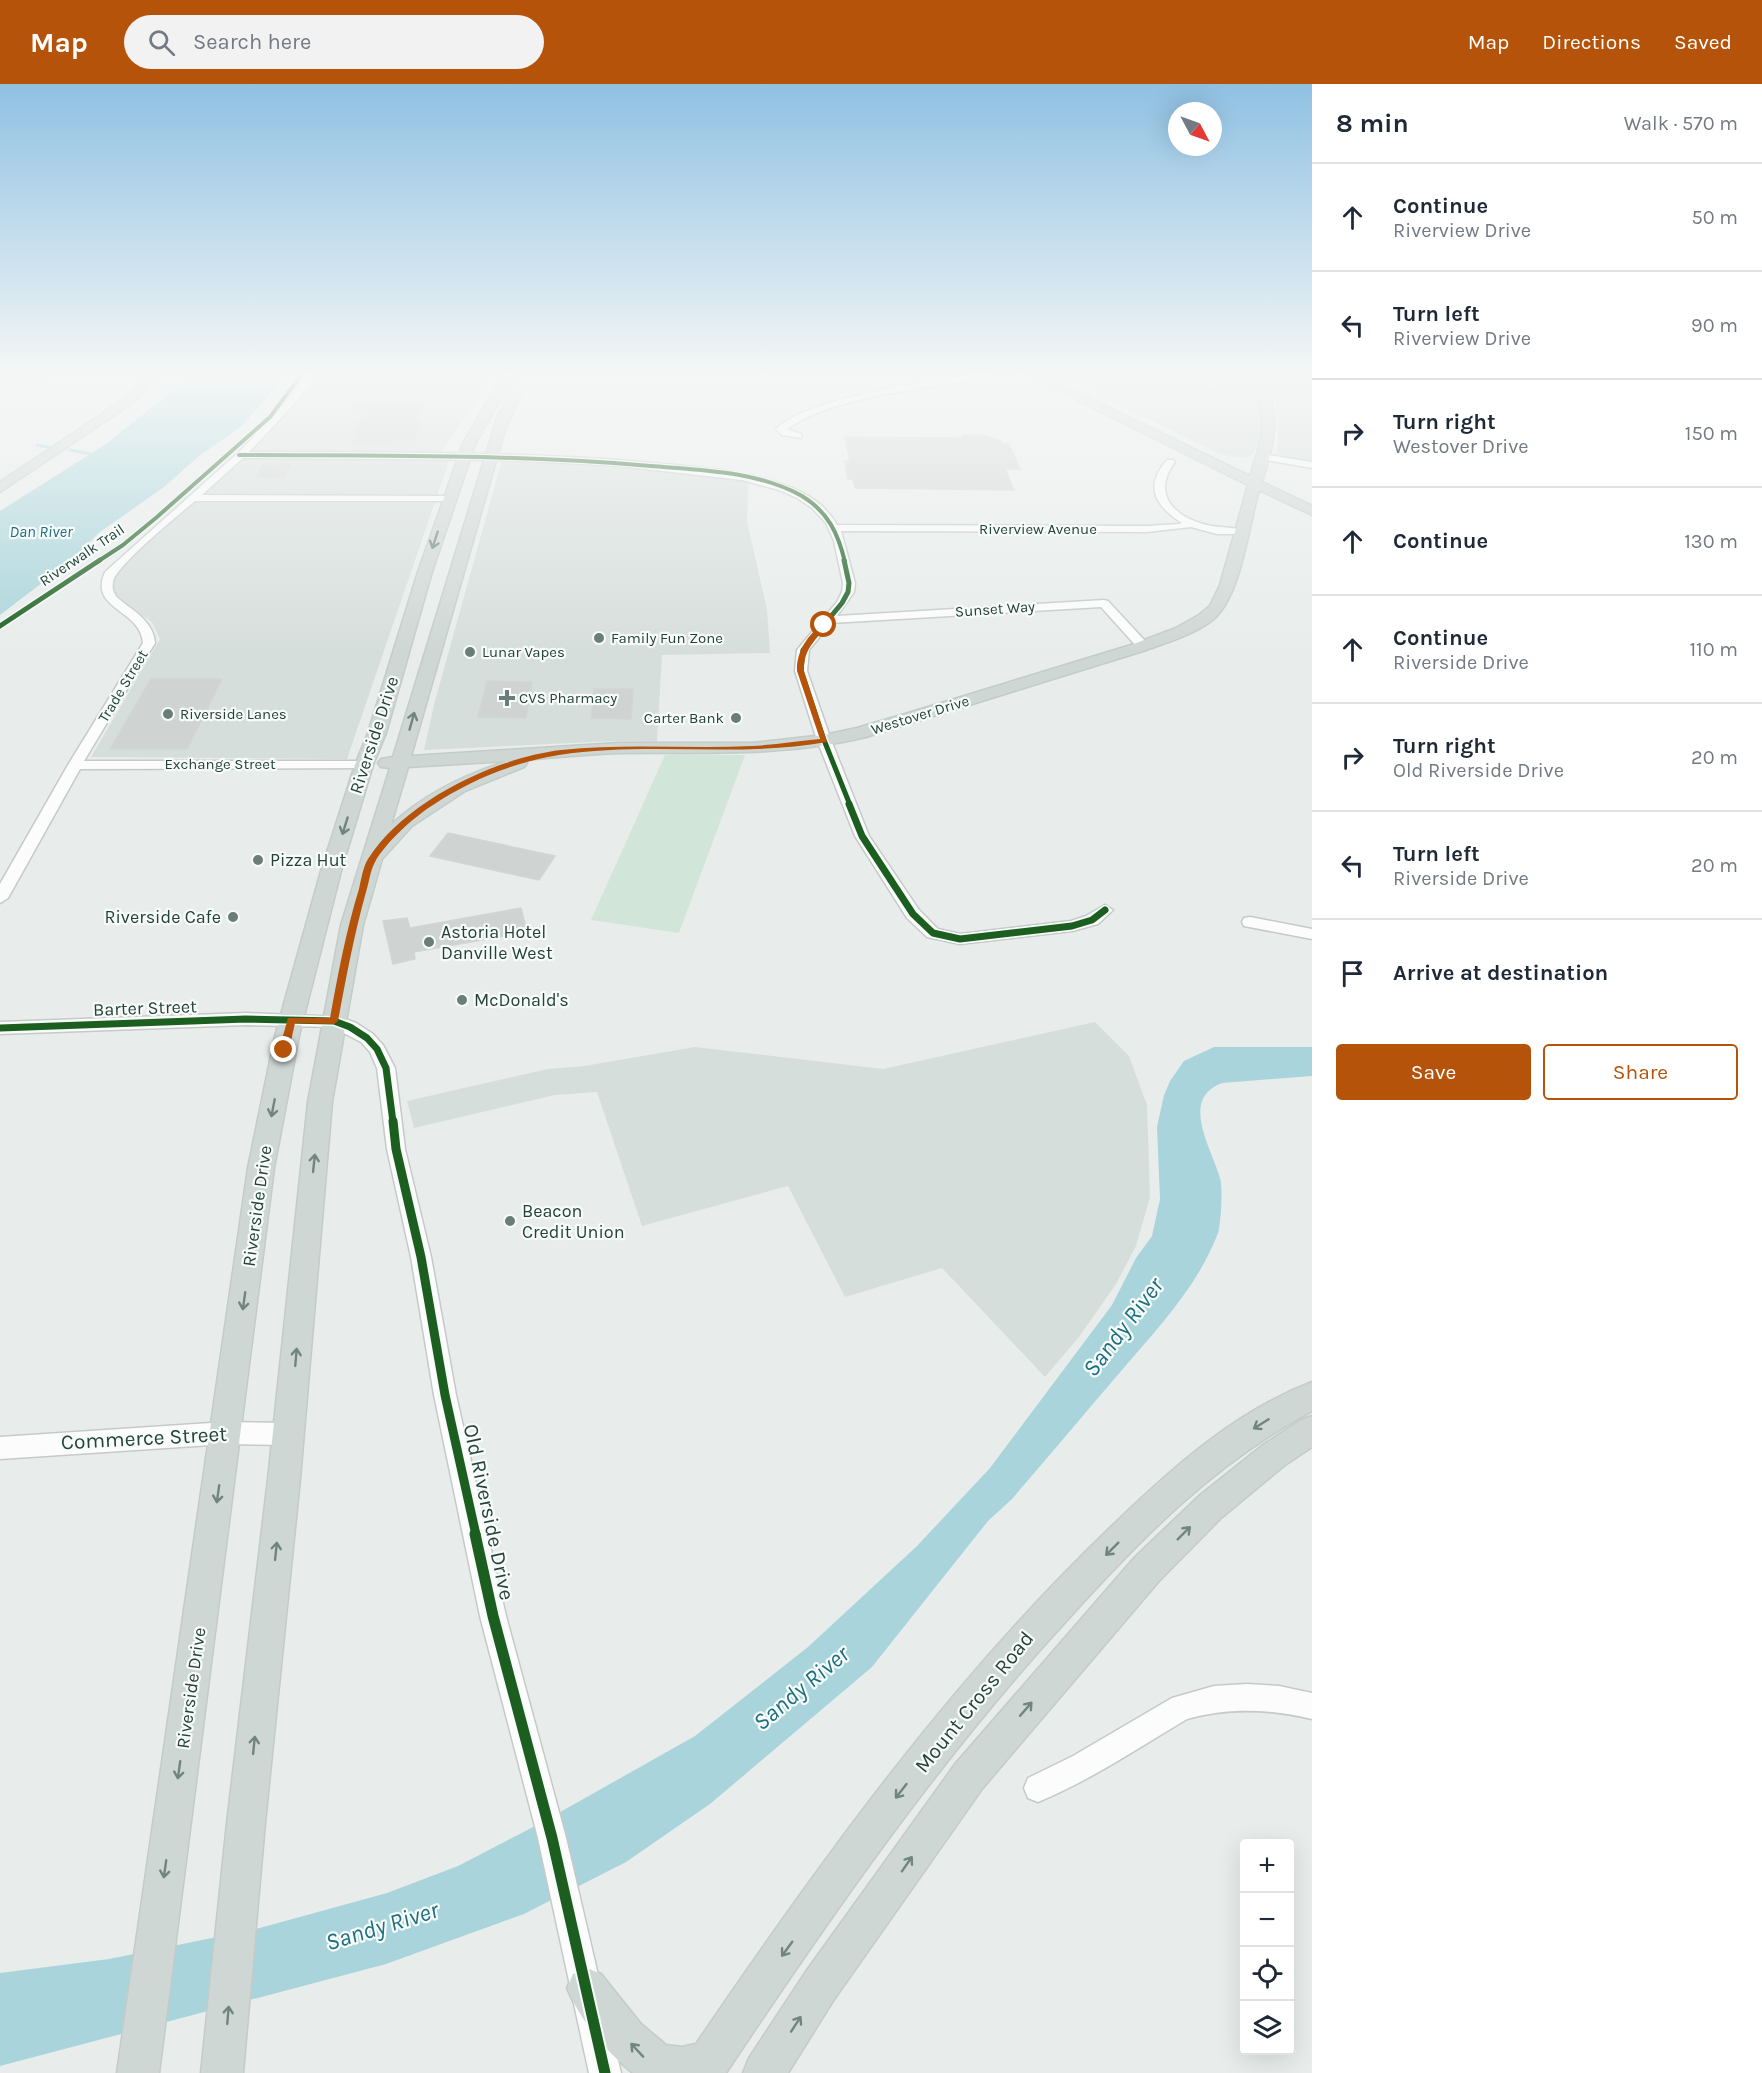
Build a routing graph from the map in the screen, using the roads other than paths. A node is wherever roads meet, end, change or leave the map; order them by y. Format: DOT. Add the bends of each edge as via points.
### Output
graph roads {
  1 [pos="31,467"];
  2 [pos="226,467"];
  3 [pos="460,467"];
  4 [pos="488,467"];
  5 [pos="651,467"];
  6 [pos="1166,467"];
  7 [pos="1230,467"];
  8 [pos="1235,467"];
  9 [pos="1260,467"];
  10 [pos="1256,479"];
  11 [pos="0,488"];
  12 [pos="193,498"];
  13 [pos="449,499"];
  14 [pos="1310,507"];
  15 [pos="1192,524"];
  16 [pos="1242,527"];
  17 [pos="835,528"];
  18 [pos="828,620"];
  19 [pos="1142,645"];
  20 [pos="824,740"];
  21 [pos="559,752"];
  22 [pos="401,761"];
  23 [pos="75,765"];
  24 [pos="364,765"];
  25 [pos="371,861"];
  26 [pos="0,898"];
  27 [pos="1105,910"];
  28 [pos="1250,922"];
  29 [pos="1312,934"];
  30 [pos="291,1020"];
  31 [pos="334,1021"];
  32 [pos="0,1028"];
  33 [pos="1312,1396"];
  34 [pos="1312,1430"];
  35 [pos="226,1433"];
  36 [pos="288,1434"];
  37 [pos="0,1448"];
  38 [pos="1312,1706"];
  39 [pos="1038,1788"];
  40 [pos="584,1977"];
  41 [pos="706,2066"];
  42 [pos="138,2073"];
  43 [pos="222,2073"];
  44 [pos="605,2073"];
  45 [pos="764,2073"];
  1 -- 11 [label="main road"];
  2 -- 12 [label="street, Trade Street"];
  3 -- 13 [label="main road, Riverside Drive"];
  22 -- 4 [label="main road, Riverside Drive, one-way"];
  5 -- 17 [label="street" via="741,477 776,486 804,498 823,512"];
  6 -- 15 [label="street" via="1159,476 1159,490 1168,506"];
  7 -- 10 [label="main road"];
  8 -- 10 [label="main road"];
  9 -- 10 [label="main road, Westover Drive"];
  10 -- 14 [label="main road"];
  10 -- 16 [label="main road, Westover Drive"];
  12 -- 13 [label="street"];
  12 -- 23 [label="street, Trade Street" via="149,535 107,580 111,598 145,627 149,643"];
  13 -- 24 [label="main road, Riverside Drive, one-way"];
  14 -- 16 [label="main road" via="1264,506"];
  15 -- 16 [label="street, Riverview Avenue" via="1217,530"];
  15 -- 17 [label="street, Riverview Avenue" via="1147,529"];
  16 -- 19 [label="main road, Westover Drive" via="1227,585 1216,608 1193,626"];
  17 -- 18 [label="street" via="849,583 844,599"];
  18 -- 19 [label="street, Sunset Way" via="1104,603"];
  18 -- 20 [label="street" via="803,650 800,661"];
  19 -- 20 [label="main road, Westover Drive" via="880,727"];
  20 -- 21 [label="main road, Westover Drive" via="752,748"];
  20 -- 27 [label="street" via="873,856 913,914 933,933 960,939 1072,926 1092,920"];
  21 -- 22 [label="main road, Westover Drive"];
  21 -- 25 [label="main road" via="504,767 453,788 401,826"];
  22 -- 24 [label="main road, Westover Drive"];
  22 -- 25 [label="main road, Riverside Drive"];
  23 -- 24 [label="street, Exchange Street"];
  23 -- 26 [label="street, Trade Street"];
  24 -- 30 [label="main road, Riverside Drive, one-way"];
  25 -- 31 [label="main road, Riverside Drive" via="352,926"];
  28 -- 29 [label="street"];
  30 -- 31 [label="street, Old Riverside Drive"];
  30 -- 32 [label="street, Barter Street"];
  30 -- 35 [label="main road, Riverside Drive, one-way" via="261,1168"];
  36 -- 31 [label="main road, Riverside Drive, one-way" via="320,1102"];
  31 -- 40 [label="street, Old Riverside Drive" via="367,1038 386,1068 396,1149 421,1257 468,1506"];
  33 -- 41 [label="main road, Mount Cross Road, one-way" via="1228,1445 1193,1472 1045,1616 897,1797"];
  45 -- 34 [label="main road, one-way" via="826,1977 976,1767 1147,1569 1210,1507"];
  35 -- 36 [label="street, Commerce Street"];
  35 -- 37 [label="street, Commerce Street"];
  35 -- 42 [label="main road, Riverside Drive, one-way"];
  43 -- 36 [label="main road, Riverside Drive, one-way"];
  38 -- 39 [label="street" via="1257,1696 1196,1702"];
  41 -- 40 [label="main road, one-way" via="677,2069 644,2057"];
  40 -- 44 [label="street, Old Riverside Drive"];
}
